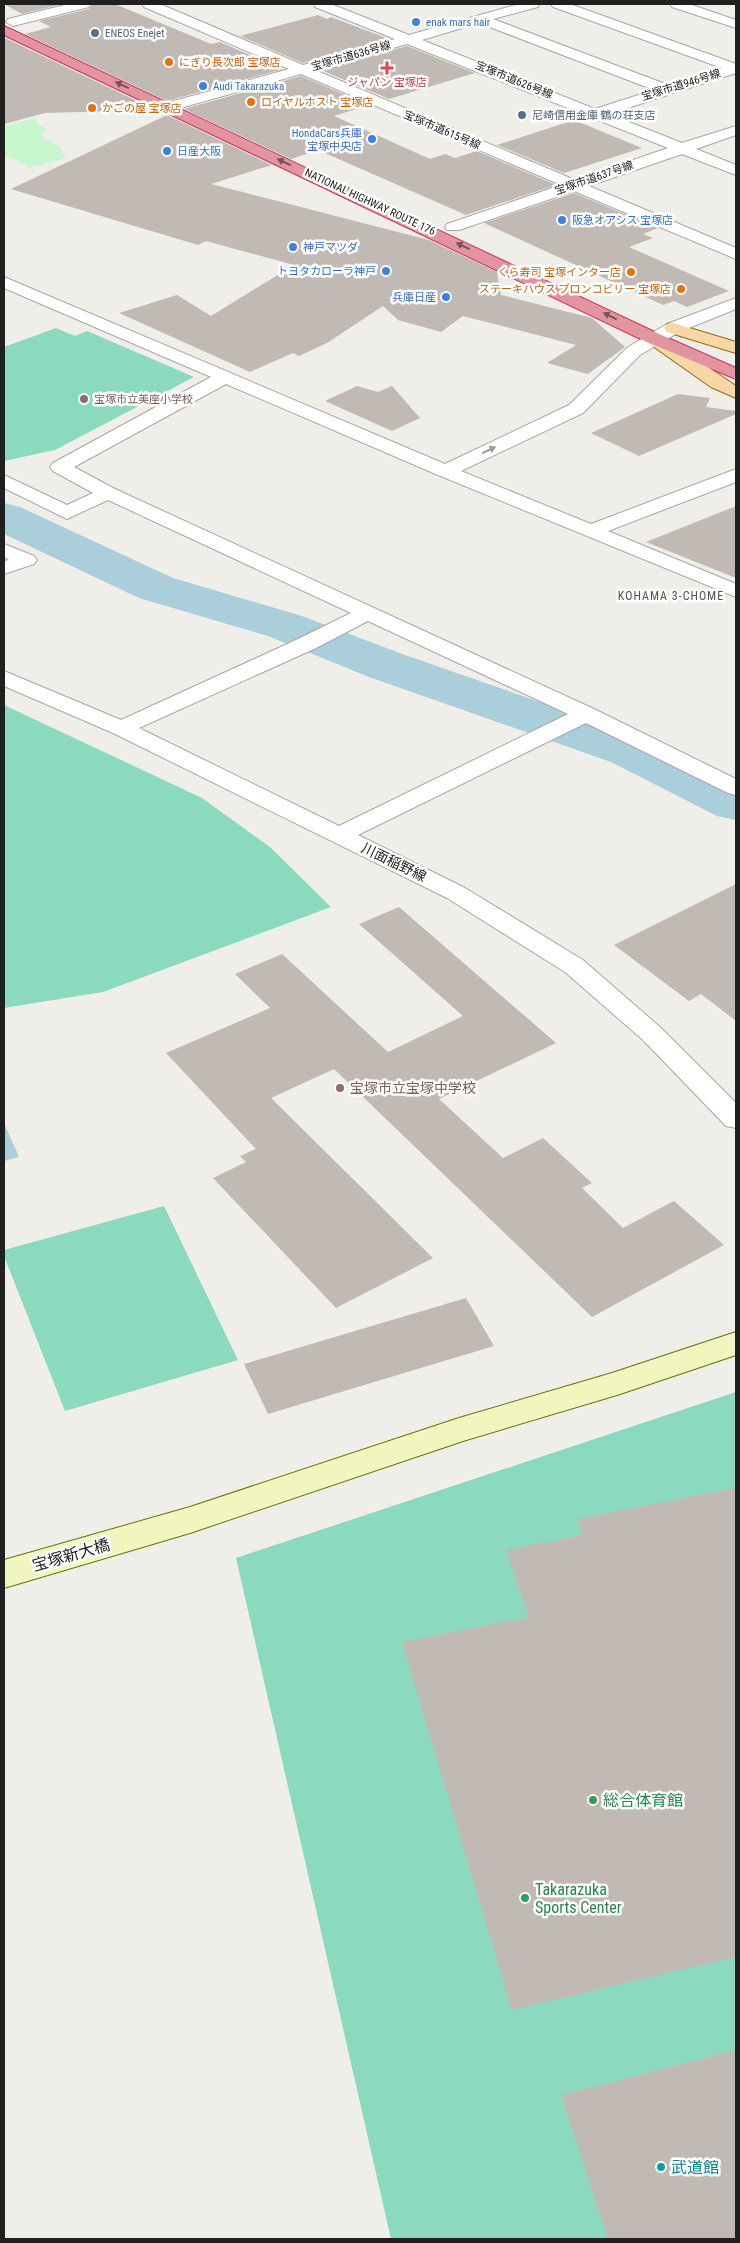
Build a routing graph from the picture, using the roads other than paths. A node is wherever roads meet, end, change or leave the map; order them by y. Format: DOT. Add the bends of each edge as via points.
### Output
graph roads {
  1 [pos="84,4"];
  2 [pos="149,4"];
  3 [pos="320,4"];
  4 [pos="490,4"];
  5 [pos="533,4"];
  6 [pos="558,4"];
  7 [pos="677,4"];
  8 [pos="508,11"];
  9 [pos="480,19"];
  10 [pos="7,23"];
  11 [pos="736,24"];
  12 [pos="410,39"];
  13 [pos="736,68"];
  14 [pos="304,70"];
  15 [pos="664,90"];
  16 [pos="187,102"];
  17 [pos="168,107"];
  18 [pos="597,113"];
  19 [pos="736,130"];
  20 [pos="682,148"];
  21 [pos="736,170"];
  22 [pos="573,185"];
  23 [pos="453,227"];
  24 [pos="488,243"];
  25 [pos="736,254"];
  26 [pos="4,282"];
  27 [pos="736,303"];
  28 [pos="674,328"];
  29 [pos="655,329"];
  30 [pos="736,348"];
  31 [pos="736,358"];
  32 [pos="736,374"];
  33 [pos="226,376"];
  34 [pos="736,393"];
  35 [pos="446,471"];
  36 [pos="736,475"];
  37 [pos="4,481"];
  38 [pos="108,494"];
  39 [pos="591,531"];
  40 [pos="4,550"];
  41 [pos="4,568"];
  42 [pos="736,591"];
  43 [pos="365,614"];
  44 [pos="4,678"];
  45 [pos="586,714"];
  46 [pos="121,728"];
  47 [pos="736,788"];
  48 [pos="340,835"];
  49 [pos="736,1119"];
  50 [pos="736,1343"];
  51 [pos="4,1574"];
  1 -- 10 [label="street"];
  2 -- 14 [label="street, 宝塚市道615号線"];
  3 -- 12 [label="street, 宝塚市道626号線"];
  4 -- 8 [label="street"];
  5 -- 8 [label="street, 宝塚市道636号線"];
  6 -- 13 [label="street"];
  7 -- 11 [label="street"];
  8 -- 9 [label="street, 宝塚市道636号線"];
  9 -- 12 [label="street, 宝塚市道636号線"];
  9 -- 15 [label="street"];
  10 -- 16 [label="highway, NATIONAL HIGHWAY ROUTE 176"];
  17 -- 10 [label="highway, NATIONAL HIGHWAY ROUTE 176, one-way"];
  12 -- 14 [label="street, 宝塚市道636号線"];
  12 -- 18 [label="street, 宝塚市道626号線"];
  13 -- 15 [label="street, 宝塚市道946号線"];
  14 -- 16 [label="street, 宝塚市道636号線"];
  14 -- 22 [label="street, 宝塚市道615号線"];
  15 -- 18 [label="street, 宝塚市道946号線"];
  16 -- 17 [label="street, 宝塚市道636号線"];
  16 -- 23 [label="highway, NATIONAL HIGHWAY ROUTE 176"];
  29 -- 17 [label="highway, NATIONAL HIGHWAY ROUTE 176, one-way"];
  18 -- 20 [label="street, 宝塚市道626号線"];
  19 -- 20 [label="street, 宝塚市道637号線"];
  20 -- 21 [label="street, 宝塚市道626号線"];
  20 -- 22 [label="street, 宝塚市道637号線"];
  22 -- 23 [label="street, 宝塚市道637号線"];
  22 -- 25 [label="street, 宝塚市道615号線"];
  23 -- 24 [label="highway, NATIONAL HIGHWAY ROUTE 176"];
  26 -- 33 [label="street"];
  27 -- 28 [label="street"];
  28 -- 29 [label="street"];
  28 -- 30 [label="main road"];
  28 -- 31 [label="highway"];
  29 -- 32 [label="highway, NATIONAL HIGHWAY ROUTE 176"];
  29 -- 34 [label="main road" via="717,383"];
  35 -- 29 [label="street, one-way" via="576,409"];
  33 -- 35 [label="street"];
  33 -- 38 [label="street" via="60,467"];
  35 -- 39 [label="street"];
  36 -- 39 [label="street"];
  37 -- 38 [label="street" via="67,513"];
  38 -- 43 [label="street"];
  39 -- 42 [label="street"];
  40 -- 41 [label="street" via="27,560"];
  43 -- 45 [label="street"];
  43 -- 46 [label="street"];
  44 -- 46 [label="street, 川面稲野線"];
  45 -- 47 [label="street"];
  45 -- 48 [label="street"];
  46 -- 48 [label="street, 川面稲野線"];
  48 -- 49 [label="street, 川面稲野線" via="456,892 574,966 652,1034"];
  50 -- 51 [label="street, 宝塚新大橋" via="138,1535"];
}
